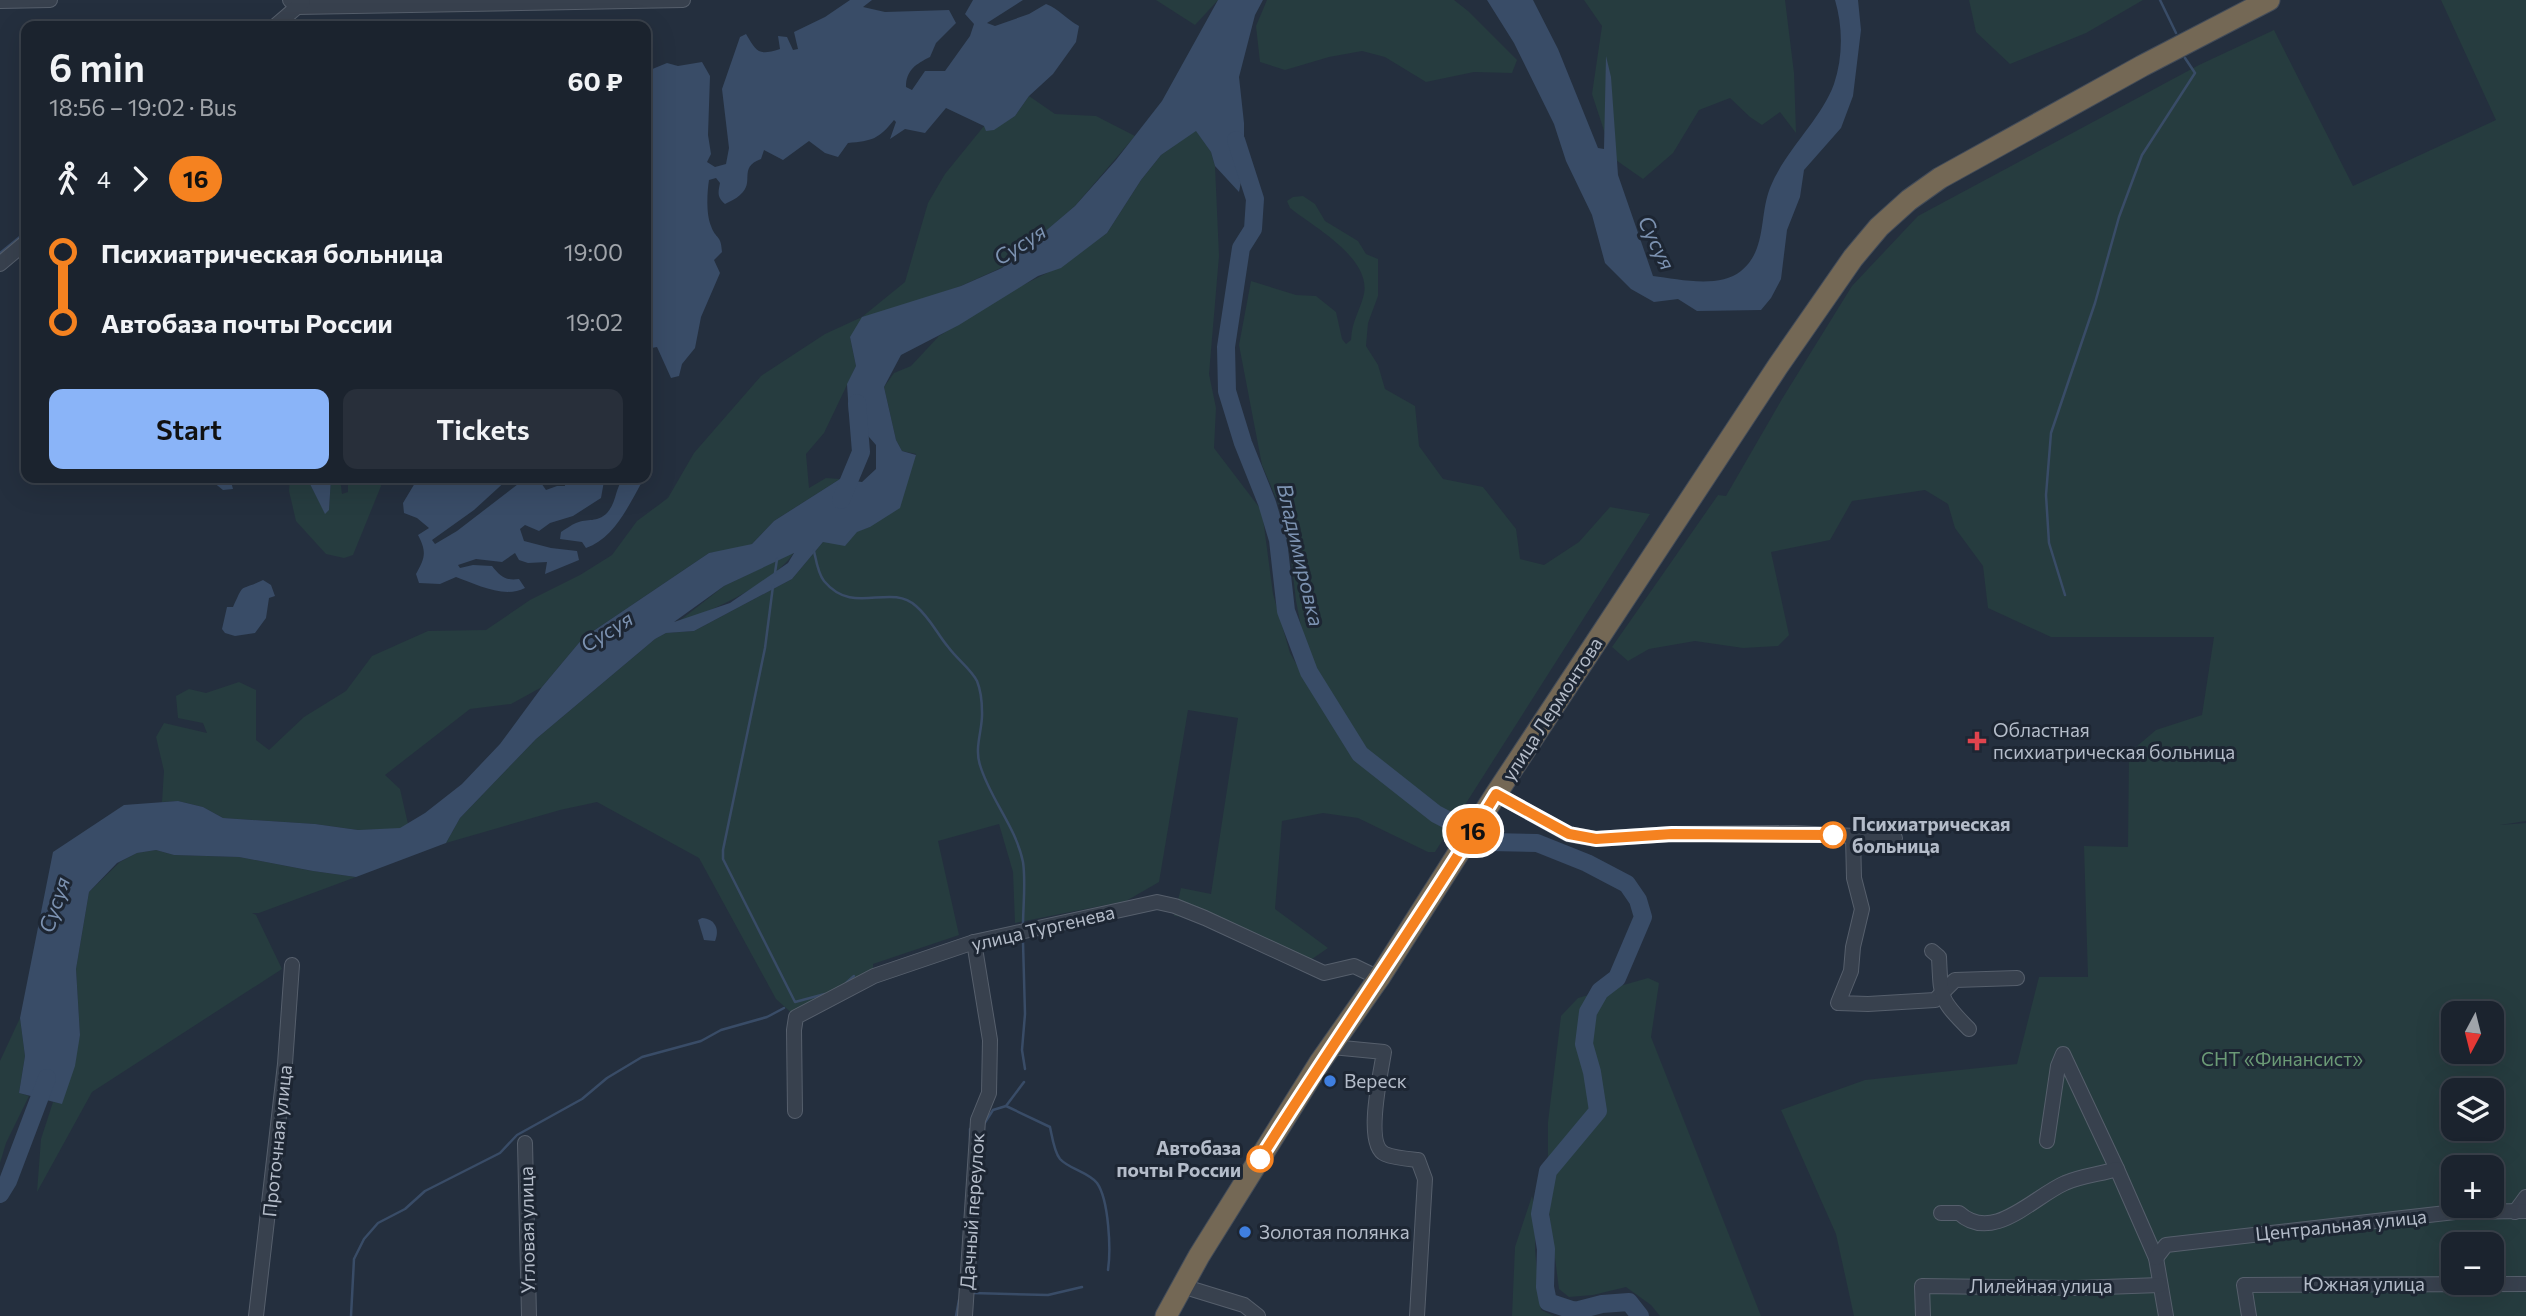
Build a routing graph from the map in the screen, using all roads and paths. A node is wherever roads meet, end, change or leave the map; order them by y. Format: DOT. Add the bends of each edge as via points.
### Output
graph roads {
  1 [pos="42,0"];
  2 [pos="50,0"];
  3 [pos="683,0"];
  4 [pos="2269,0"];
  5 [pos="0,1"];
  6 [pos="297,2"];
  7 [pos="280,21"];
  8 [pos="21,246"];
  9 [pos="0,264"];
  10 [pos="1496,794"];
  11 [pos="1853,836"];
  12 [pos="1895,838"];
  13 [pos="974,942"];
  14 [pos="1932,951"];
  15 [pos="292,965"];
  16 [pos="1379,978"];
  17 [pos="2018,978"];
  18 [pos="1941,996"];
  19 [pos="1969,1029"];
  20 [pos="1332,1047"];
  21 [pos="795,1111"];
  22 [pos="2047,1141"];
  23 [pos="526,1143"];
  24 [pos="2117,1170"];
  25 [pos="2526,1197"];
  26 [pos="2521,1211"];
  27 [pos="1941,1213"];
  28 [pos="2155,1258"];
  29 [pos="2526,1284"];
  30 [pos="2160,1285"];
  31 [pos="1182,1286"];
  32 [pos="256,1316"];
  33 [pos="529,1316"];
  34 [pos="965,1316"];
  35 [pos="1166,1316"];
  36 [pos="1258,1316"];
  37 [pos="1417,1316"];
  38 [pos="1923,1316"];
  39 [pos="2166,1316"];
  40 [pos="2249,1316"];
  1 -- 2 [label="street"];
  1 -- 5 [label="street"];
  3 -- 6 [label="street"];
  4 -- 10 [label="highway, улица Лермонтова" via="1940,178 1880,227 1853,258"];
  6 -- 7 [label="street"];
  8 -- 9 [label="street"];
  10 -- 11 [label="street" via="1569,834 1596,839 1672,834"];
  10 -- 16 [label="highway, улица Лермонтова"];
  11 -- 12 [label="street"];
  11 -- 18 [label="street" via="1854,878 1862,909 1851,971 1838,1003 1935,1000"];
  13 -- 16 [label="street, улица Тургенева" via="1157,902 1205,918 1324,973 1354,967"];
  13 -- 21 [label="street, улица Тургенева" via="874,976 796,1017"];
  13 -- 34 [label="street, Дачный переулок" via="990,1040 989,1093 978,1120"];
  14 -- 18 [label="street" via="1939,957"];
  15 -- 32 [label="street, Проточная улица"];
  16 -- 20 [label="highway, улица Лермонтова"];
  17 -- 18 [label="street" via="1955,981"];
  18 -- 19 [label="street"];
  20 -- 31 [label="highway, улица Лермонтова"];
  20 -- 37 [label="street" via="1384,1052 1375,1146 1383,1154 1418,1160 1425,1180"];
  22 -- 24 [label="street" via="2057,1066 2063,1054"];
  23 -- 33 [label="street, Угловая улица"];
  24 -- 27 [label="street" via="2065,1183 1998,1222 1981,1225 1959,1213"];
  24 -- 28 [label="street"];
  25 -- 26 [label="street, Центральная улица"];
  26 -- 28 [label="street, Центральная улица" via="2455,1212 2166,1245"];
  28 -- 30 [label="street"];
  29 -- 40 [label="street, Южная улица" via="2244,1285"];
  30 -- 38 [label="street, Лилейная улица" via="1922,1286"];
  30 -- 39 [label="street"];
  31 -- 35 [label="highway, улица Лермонтова"];
  31 -- 36 [label="street" via="1244,1306"];
}
